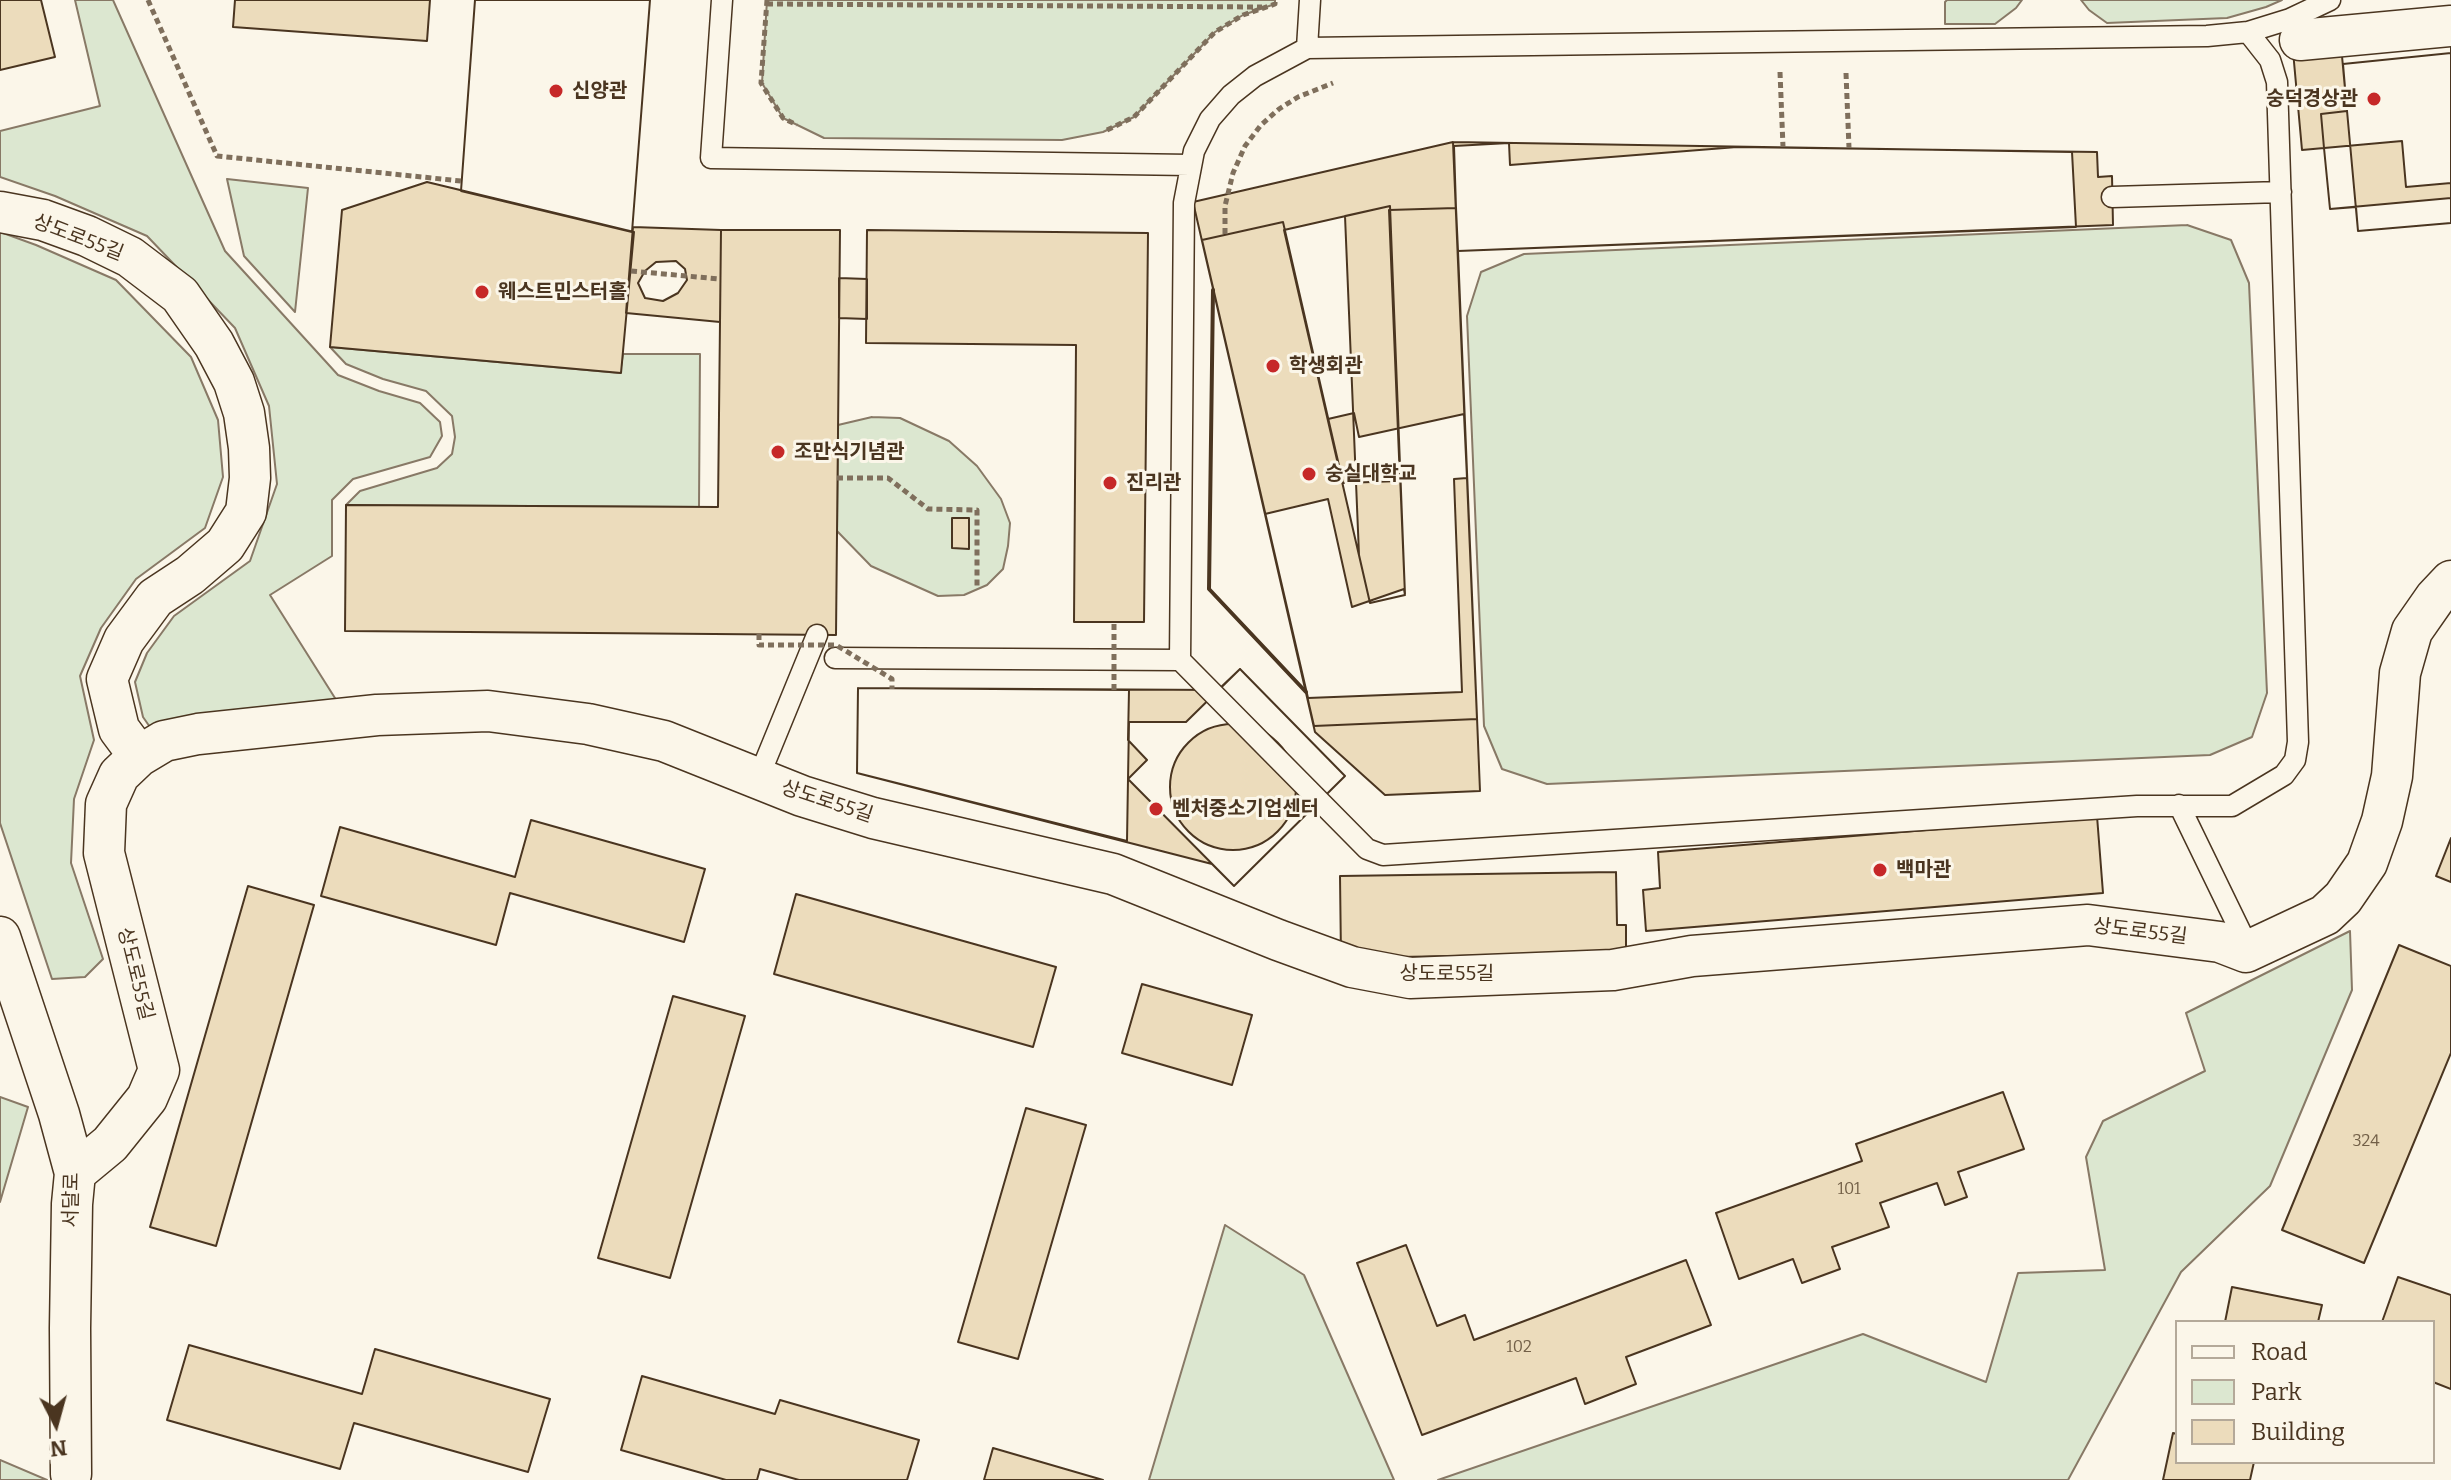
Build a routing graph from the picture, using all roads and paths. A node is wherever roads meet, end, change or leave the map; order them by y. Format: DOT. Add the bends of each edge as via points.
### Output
graph roads {
  1 [pos="148,0"];
  2 [pos="722,0"];
  3 [pos="1310,0"];
  4 [pos="2330,0"];
  5 [pos="767,2"];
  6 [pos="1023,3"];
  7 [pos="1275,4"];
  8 [pos="1267,7"];
  9 [pos="2451,26"];
  10 [pos="2248,32"];
  11 [pos="2300,40"];
  12 [pos="1307,48"];
  13 [pos="1833,71"];
  14 [pos="1764,72"];
  15 [pos="1780,72"];
  16 [pos="1793,72"];
  17 [pos="1344,81"];
  18 [pos="810,131"];
  19 [pos="1103,132"];
  20 [pos="1783,147"];
  21 [pos="1849,148"];
  22 [pos="1190,165"];
  23 [pos="461,181"];
  24 [pos="2281,192"];
  25 [pos="2112,197"];
  26 [pos="0,212"];
  27 [pos="1225,234"];
  28 [pos="631,271"];
  29 [pos="720,279"];
  30 [pos="837,478"];
  31 [pos="2451,581"];
  32 [pos="977,589"];
  33 [pos="1114,623"];
  34 [pos="759,634"];
  35 [pos="817,635"];
  36 [pos="835,658"];
  37 [pos="1180,660"];
  38 [pos="892,689"];
  39 [pos="1114,690"];
  40 [pos="139,756"];
  41 [pos="758,779"];
  42 [pos="2179,805"];
  43 [pos="0,937"];
  44 [pos="2249,951"];
  45 [pos="75,1173"];
  46 [pos="71,1474"];
  1 -- 23 [label="path" via="217,156"];
  2 -- 22 [label="lane" via="711,158"];
  3 -- 12 [label="lane"];
  4 -- 10 [label="lane"];
  5 -- 6 [label="path"];
  5 -- 18 [label="path" via="761,83 783,118"];
  6 -- 8 [label="path"];
  7 -- 8 [label="path"];
  8 -- 19 [label="path" via="1215,32 1134,117"];
  9 -- 11 [label="street"];
  10 -- 12 [label="lane"];
  10 -- 24 [label="lane" via="2270,60 2277,82"];
  12 -- 22 [label="lane" via="1231,95 1210,119"];
  13 -- 21 [label="path" via="1846,71"];
  14 -- 15 [label="path"];
  15 -- 16 [label="path"];
  15 -- 20 [label="path"];
  17 -- 27 [label="path" via="1298,97 1261,125 1233,173"];
  22 -- 37 [label="lane" via="1184,203"];
  24 -- 25 [label="lane"];
  24 -- 42 [label="lane" via="2298,742 2295,760 2284,775 2232,806"];
  26 -- 40 [label="street, 상도로55길" via="87,236 130,257 180,295 214,344 244,413 250,478 246,512 225,545 155,598 124,640 107,679 119,729"];
  28 -- 29 [label="path"];
  30 -- 32 [label="path" via="888,478 928,509 977,510"];
  31 -- 44 [label="street" via="2412,631 2400,673 2392,776 2367,863 2325,915"];
  33 -- 39 [label="path, bridge"];
  34 -- 38 [label="path, bridge" via="759,645 836,645 892,679"];
  35 -- 41 [label="lane"];
  36 -- 37 [label="lane"];
  37 -- 42 [label="lane" via="1367,849 1383,855"];
  40 -- 41 [label="street, 상도로55길" via="164,741 198,734 377,715 488,711 664,741"];
  40 -- 45 [label="street, 상도로55길" via="119,775 106,804 104,853 159,1070 147,1098 110,1144"];
  41 -- 44 [label="street, 상도로55길" via="873,818 1113,874 1352,967 1410,978 1613,970 1692,956 2088,925 2220,942"];
  42 -- 44 [label="lane"];
  43 -- 45 [label="street, 서달로"];
  45 -- 46 [label="street, 서달로"];
}
